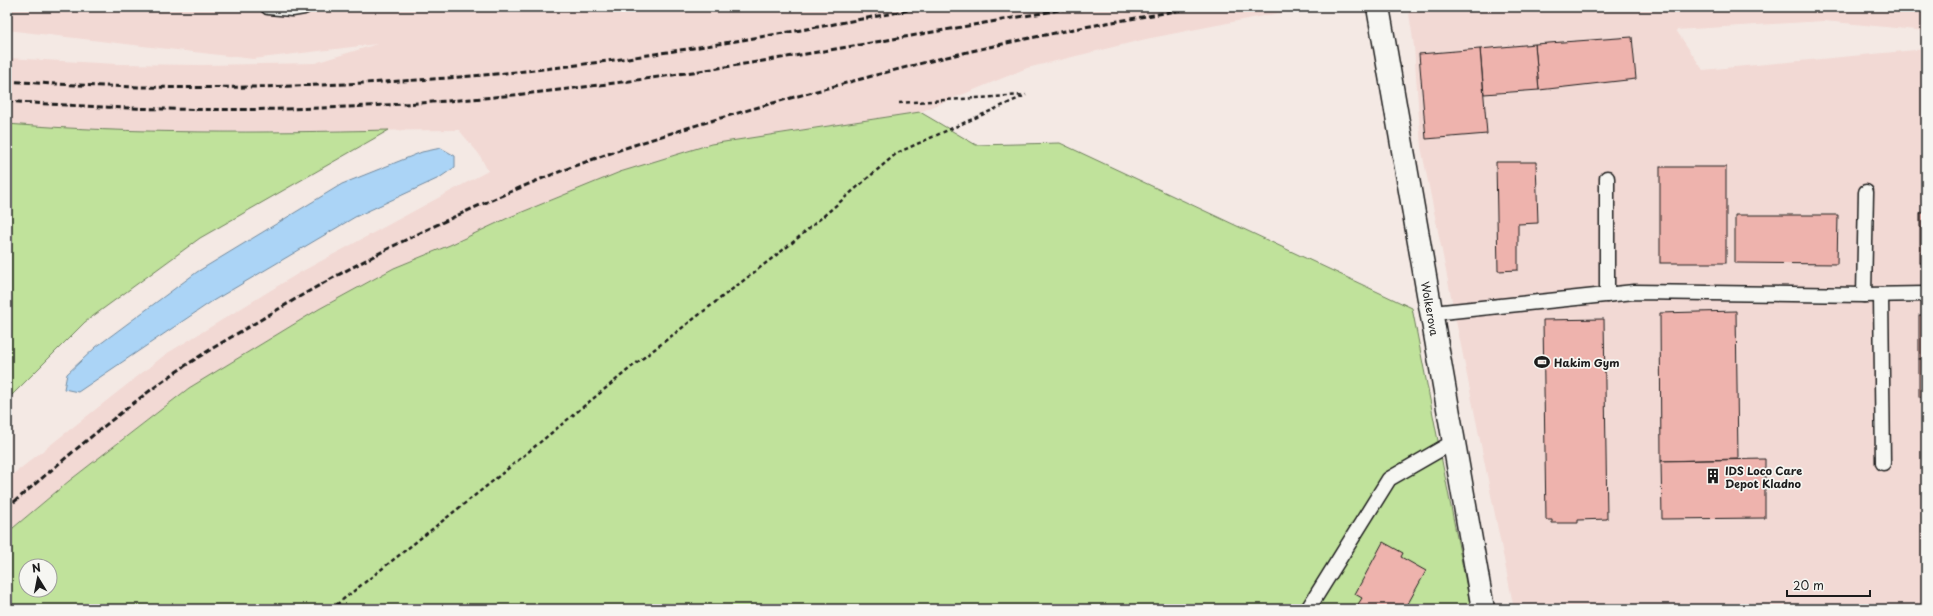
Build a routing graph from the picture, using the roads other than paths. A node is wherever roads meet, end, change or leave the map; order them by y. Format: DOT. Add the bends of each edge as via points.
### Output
graph roads {
  1 [pos="268,7"];
  2 [pos="304,7"];
  3 [pos="1378,7"];
  4 [pos="1607,178"];
  5 [pos="1866,192"];
  6 [pos="1926,294"];
  7 [pos="1607,295"];
  8 [pos="1864,295"];
  9 [pos="1881,295"];
  10 [pos="1433,313"];
  11 [pos="1455,441"];
  12 [pos="1883,463"];
  13 [pos="1308,609"];
  14 [pos="1483,609"];
  1 -- 2 [label="lane"];
  3 -- 10 [label="main road, Wolkerova"];
  4 -- 7 [label="lane"];
  5 -- 8 [label="lane"];
  6 -- 9 [label="lane"];
  7 -- 8 [label="lane" via="1634,292"];
  7 -- 10 [label="lane"];
  8 -- 9 [label="lane"];
  9 -- 12 [label="lane"];
  10 -- 11 [label="main road, Wolkerova"];
  11 -- 13 [label="lane" via="1389,479"];
  11 -- 14 [label="main road, Wolkerova"];
}
